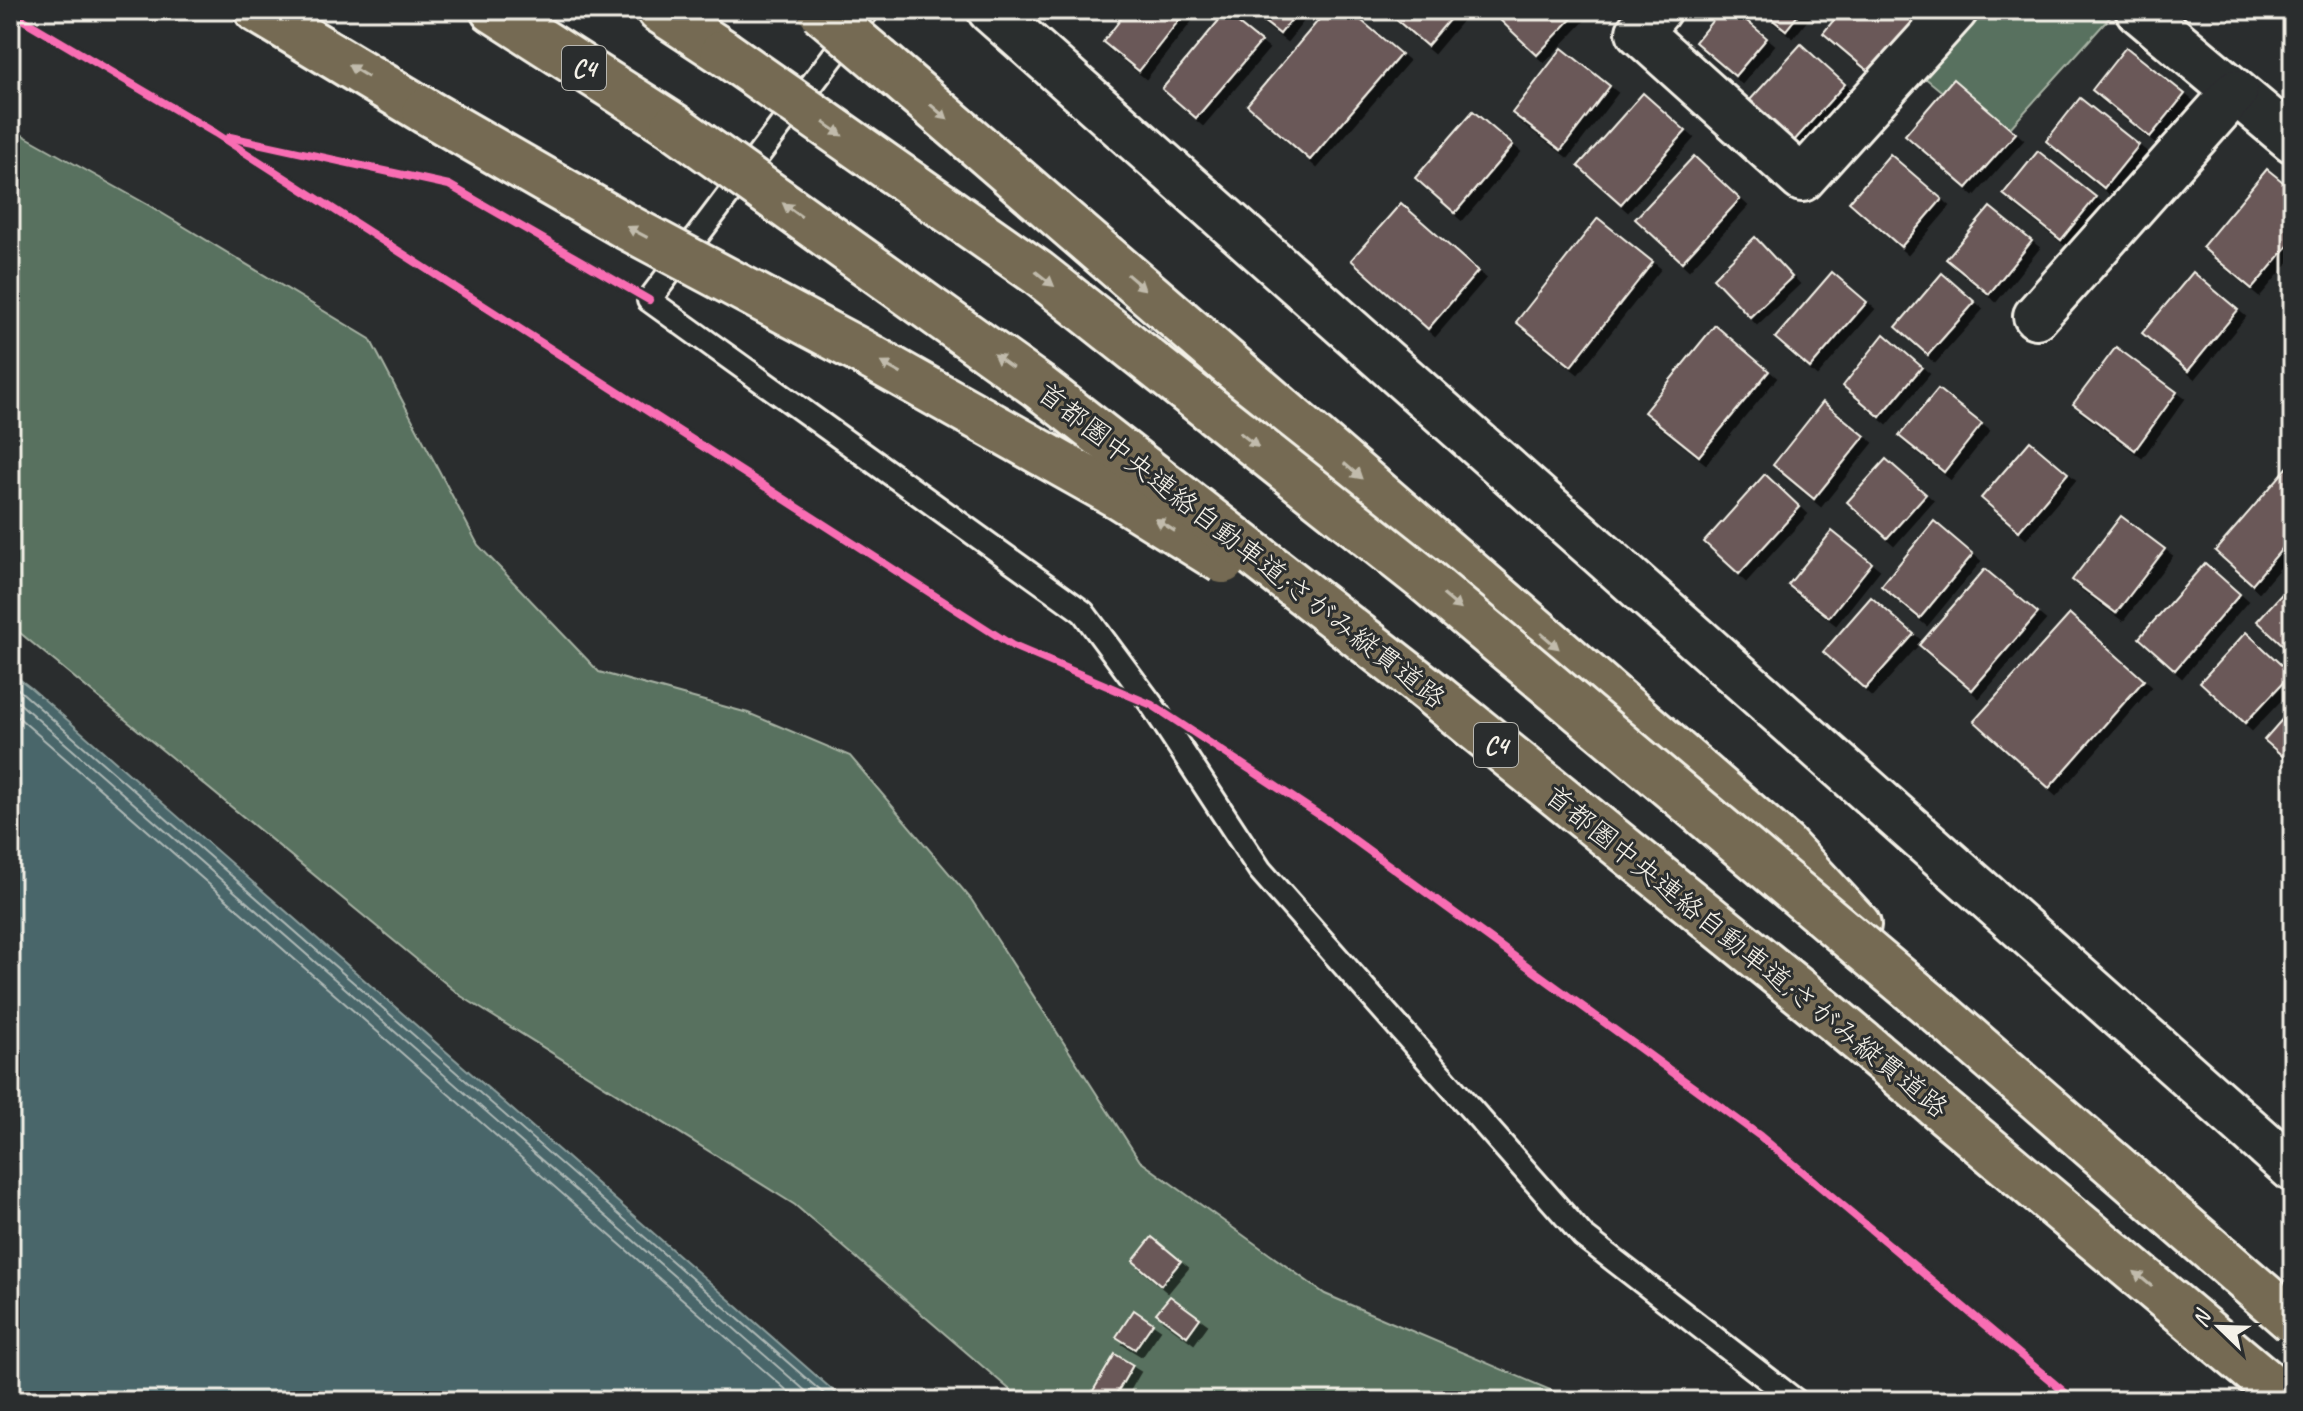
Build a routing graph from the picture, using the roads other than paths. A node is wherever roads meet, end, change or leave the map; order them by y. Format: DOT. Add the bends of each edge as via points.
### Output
graph roads {
  1 [pos="257,10"];
  2 [pos="493,10"];
  3 [pos="659,10"];
  4 [pos="820,10"];
  5 [pos="868,10"];
  6 [pos="990,10"];
  7 [pos="1658,10"];
  8 [pos="1955,10"];
  9 [pos="2138,10"];
  10 [pos="2235,92"];
  11 [pos="2293,140"];
  12 [pos="2036,316"];
  13 [pos="1422,685"];
  14 [pos="1936,1010"];
  15 [pos="2293,1169"];
  16 [pos="2293,1321"];
  17 [pos="1796,1401"];
  18 [pos="2289,1401"];
  13 -- 1 [label="highway, one-way, bridge" via="1120,497 625,226"];
  13 -- 2 [label="highway, 首都圏中央連絡自動車道;さがみ縦貫道路 / C4, one-way, bridge" via="1038,386 674,126"];
  3 -- 14 [label="highway, one-way, bridge" via="1038,273 1423,578"];
  4 -- 14 [label="highway, one-way, bridge" via="1784,845"];
  5 -- 17 [label="lane" via="649,300 1083,612 1152,705 1260,870 1583,1236"];
  6 -- 15 [label="street"];
  7 -- 8 [label="street" via="1639,32 1802,179"];
  9 -- 10 [label="street"];
  10 -- 11 [label="street"];
  10 -- 12 [label="street"];
  18 -- 13 [label="highway, 首都圏中央連絡自動車道;さがみ縦貫道路 / C4, one-way, bridge" via="1835,1020"];
  14 -- 16 [label="highway, bridge"];
}
